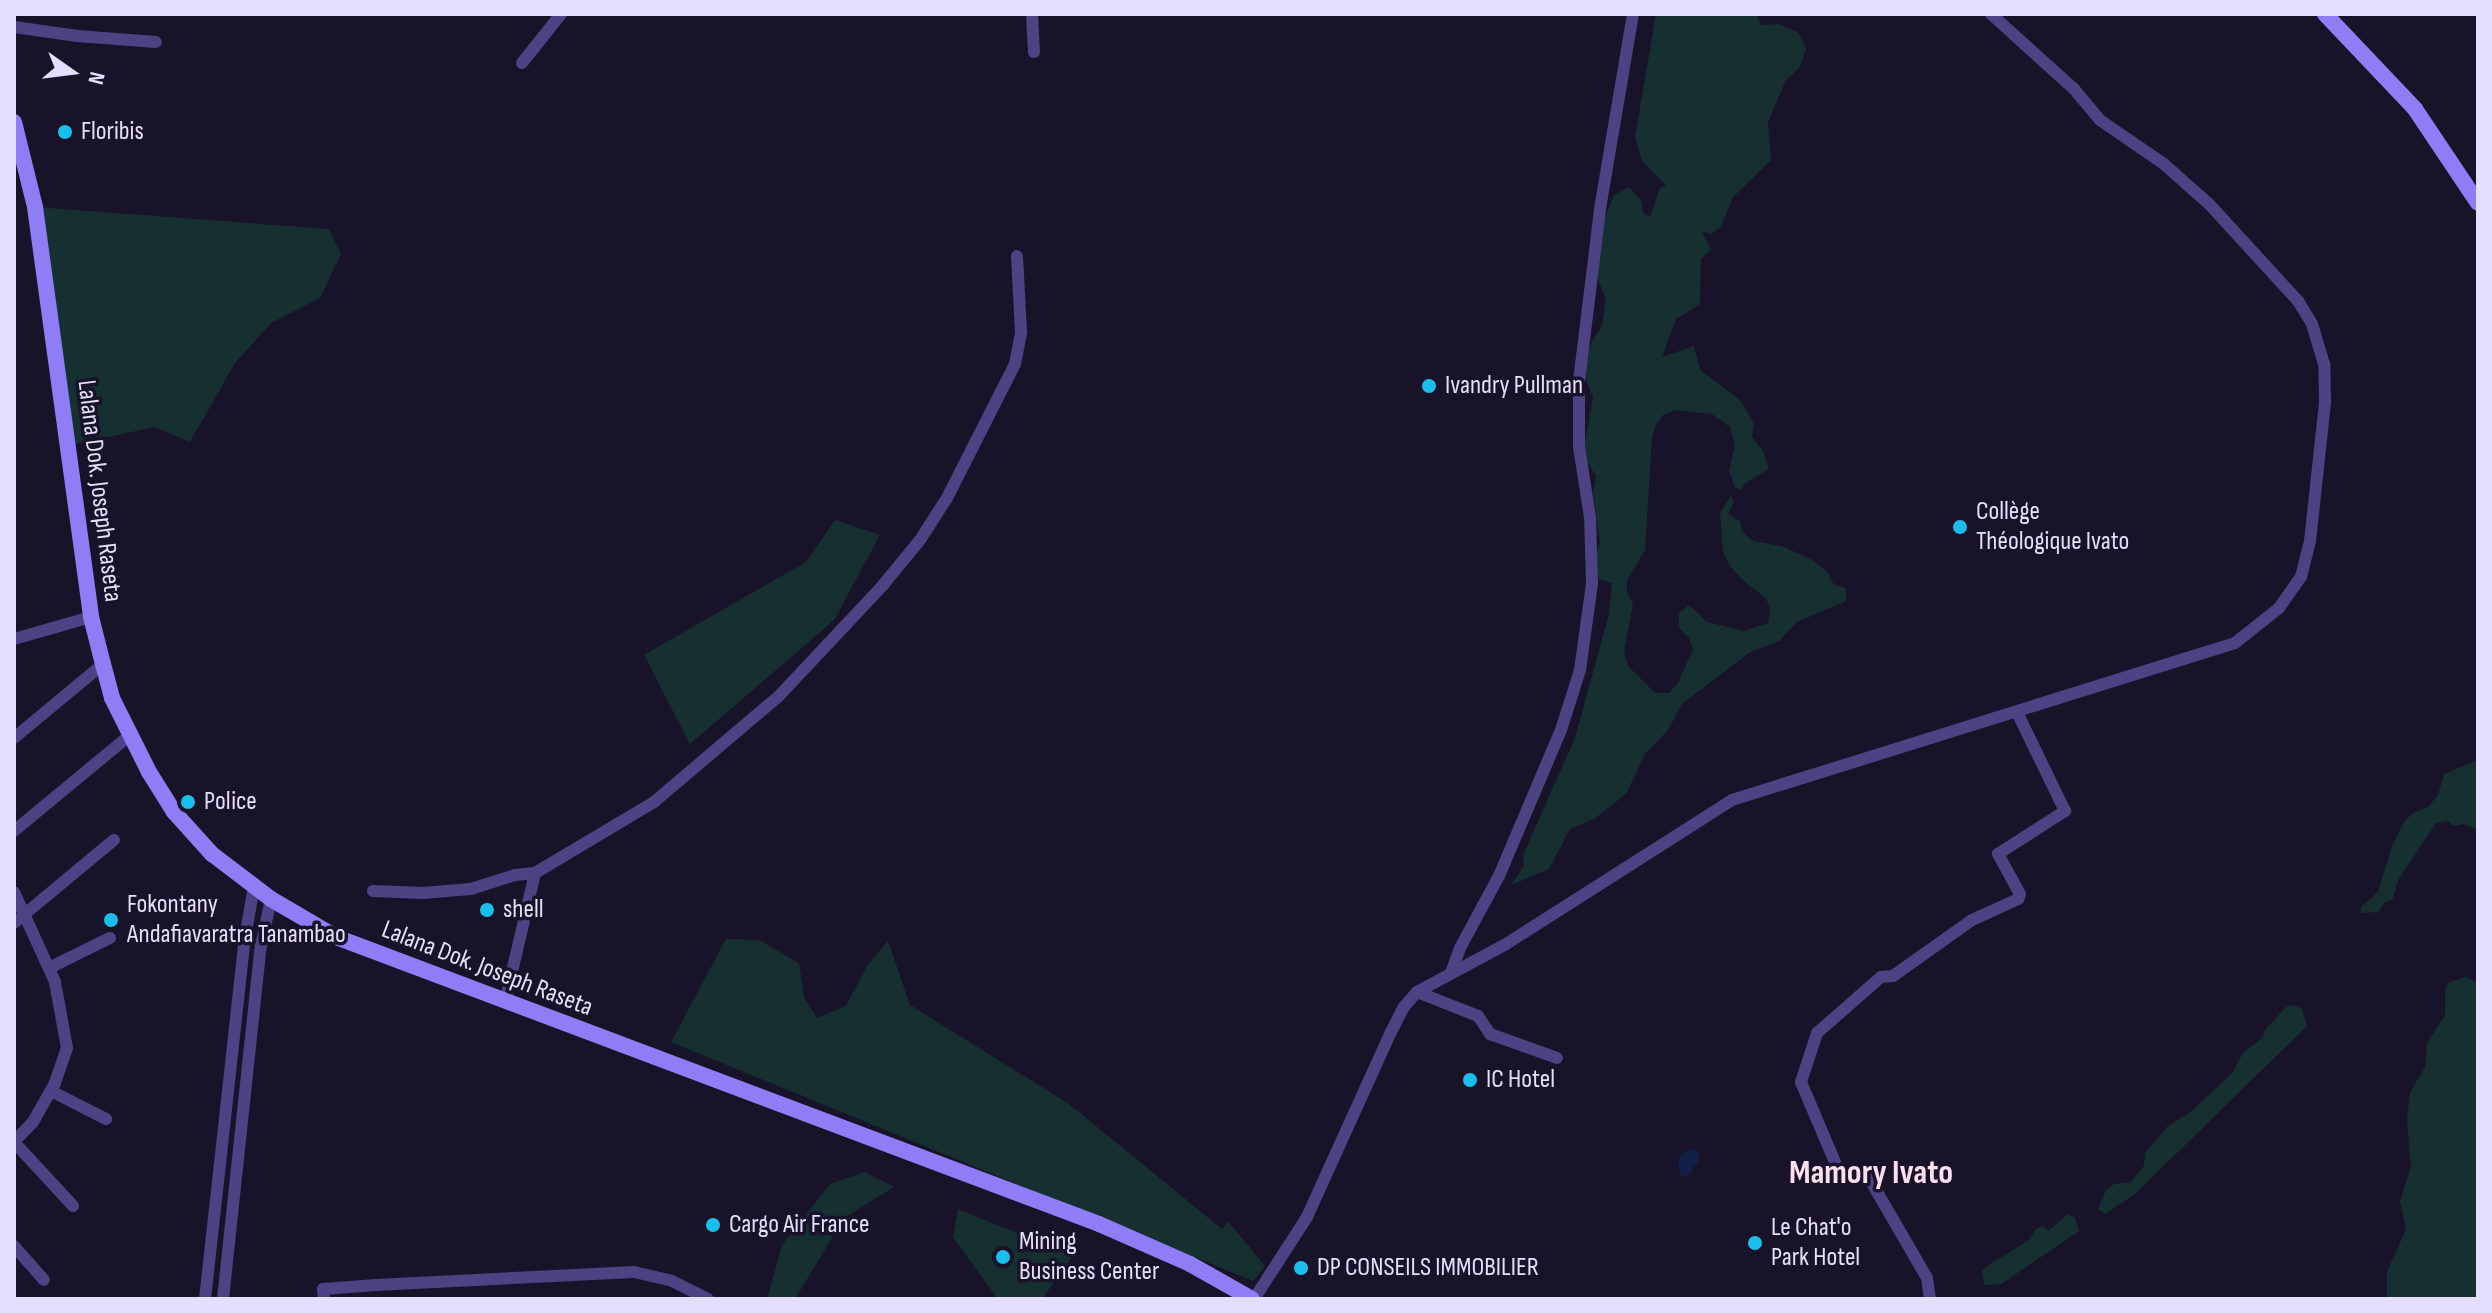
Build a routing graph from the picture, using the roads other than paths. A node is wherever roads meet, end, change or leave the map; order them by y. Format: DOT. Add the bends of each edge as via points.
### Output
graph roads {
  1 [pos="561,14"];
  2 [pos="1032,14"];
  3 [pos="1633,14"];
  4 [pos="1991,14"];
  5 [pos="2325,14"];
  6 [pos="14,27"];
  7 [pos="156,42"];
  8 [pos="1034,52"];
  9 [pos="522,63"];
  10 [pos="14,122"];
  11 [pos="2478,203"];
  12 [pos="1017,256"];
  13 [pos="91,617"];
  14 [pos="14,639"];
  15 [pos="103,664"];
  16 [pos="2017,712"];
  17 [pos="130,735"];
  18 [pos="14,738"];
  19 [pos="14,831"];
  20 [pos="114,840"];
  21 [pos="535,873"];
  22 [pos="254,887"];
  23 [pos="373,891"];
  24 [pos="14,892"];
  25 [pos="271,899"];
  26 [pos="25,914"];
  27 [pos="14,923"];
  28 [pos="110,938"];
  29 [pos="49,968"];
  30 [pos="1452,970"];
  31 [pos="1417,992"];
  32 [pos="505,1002"];
  33 [pos="1557,1058"];
  34 [pos="51,1091"];
  35 [pos="106,1119"];
  36 [pos="14,1142"];
  37 [pos="1840,1174"];
  38 [pos="1869,1178"];
  39 [pos="73,1206"];
  40 [pos="14,1246"];
  41 [pos="44,1280"];
  42 [pos="1248,1298"];
  43 [pos="205,1299"];
  44 [pos="223,1299"];
  45 [pos="324,1299"];
  46 [pos="708,1299"];
  47 [pos="1930,1299"];
  1 -- 9 [label="street"];
  2 -- 8 [label="street"];
  3 -- 30 [label="street" via="1601,203 1579,381 1579,447 1590,517 1592,583 1580,670 1561,730 1499,876"];
  4 -- 16 [label="street" via="2074,89 2100,120 2164,164 2209,204 2298,301 2312,324 2324,364 2325,403 2310,541 2301,577 2279,608 2235,643"];
  5 -- 11 [label="main road" via="2415,109"];
  6 -- 7 [label="street"];
  10 -- 13 [label="main road, Lalana Dok. Joseph Raseta" via="35,207"];
  12 -- 21 [label="street" via="1021,332 1015,364 920,540 778,697 726,745 624,823"];
  13 -- 14 [label="street"];
  13 -- 15 [label="main road, Lalana Dok. Joseph Raseta"];
  15 -- 17 [label="main road, Lalana Dok. Joseph Raseta"];
  15 -- 18 [label="street"];
  16 -- 30 [label="street" via="1732,800 1506,944"];
  16 -- 37 [label="street" via="2065,811 1998,854 2018,899 1972,920 1893,976 1881,977 1817,1033 1801,1082"];
  17 -- 19 [label="street"];
  17 -- 22 [label="main road, Lalana Dok. Joseph Raseta" via="174,812 212,854"];
  20 -- 26 [label="street"];
  21 -- 23 [label="street" via="471,889"];
  21 -- 32 [label="street"];
  22 -- 25 [label="main road, Lalana Dok. Joseph Raseta"];
  22 -- 43 [label="street"];
  24 -- 26 [label="street"];
  25 -- 32 [label="main road, Lalana Dok. Joseph Raseta" via="336,937"];
  25 -- 44 [label="street" via="261,946"];
  26 -- 27 [label="street"];
  26 -- 29 [label="street"];
  28 -- 29 [label="street"];
  29 -- 34 [label="street" via="67,1048"];
  30 -- 31 [label="street"];
  31 -- 33 [label="street" via="1478,1016 1490,1034"];
  31 -- 42 [label="street" via="1391,1032 1307,1217"];
  32 -- 42 [label="main road, Lalana Dok. Joseph Raseta" via="1099,1224 1190,1264"];
  34 -- 35 [label="street"];
  34 -- 36 [label="street"];
  36 -- 39 [label="street"];
  38 -- 47 [label="street" via="1927,1278"];
  40 -- 41 [label="street"];
  45 -- 46 [label="street" via="323,1289 634,1272 672,1281"];
}
